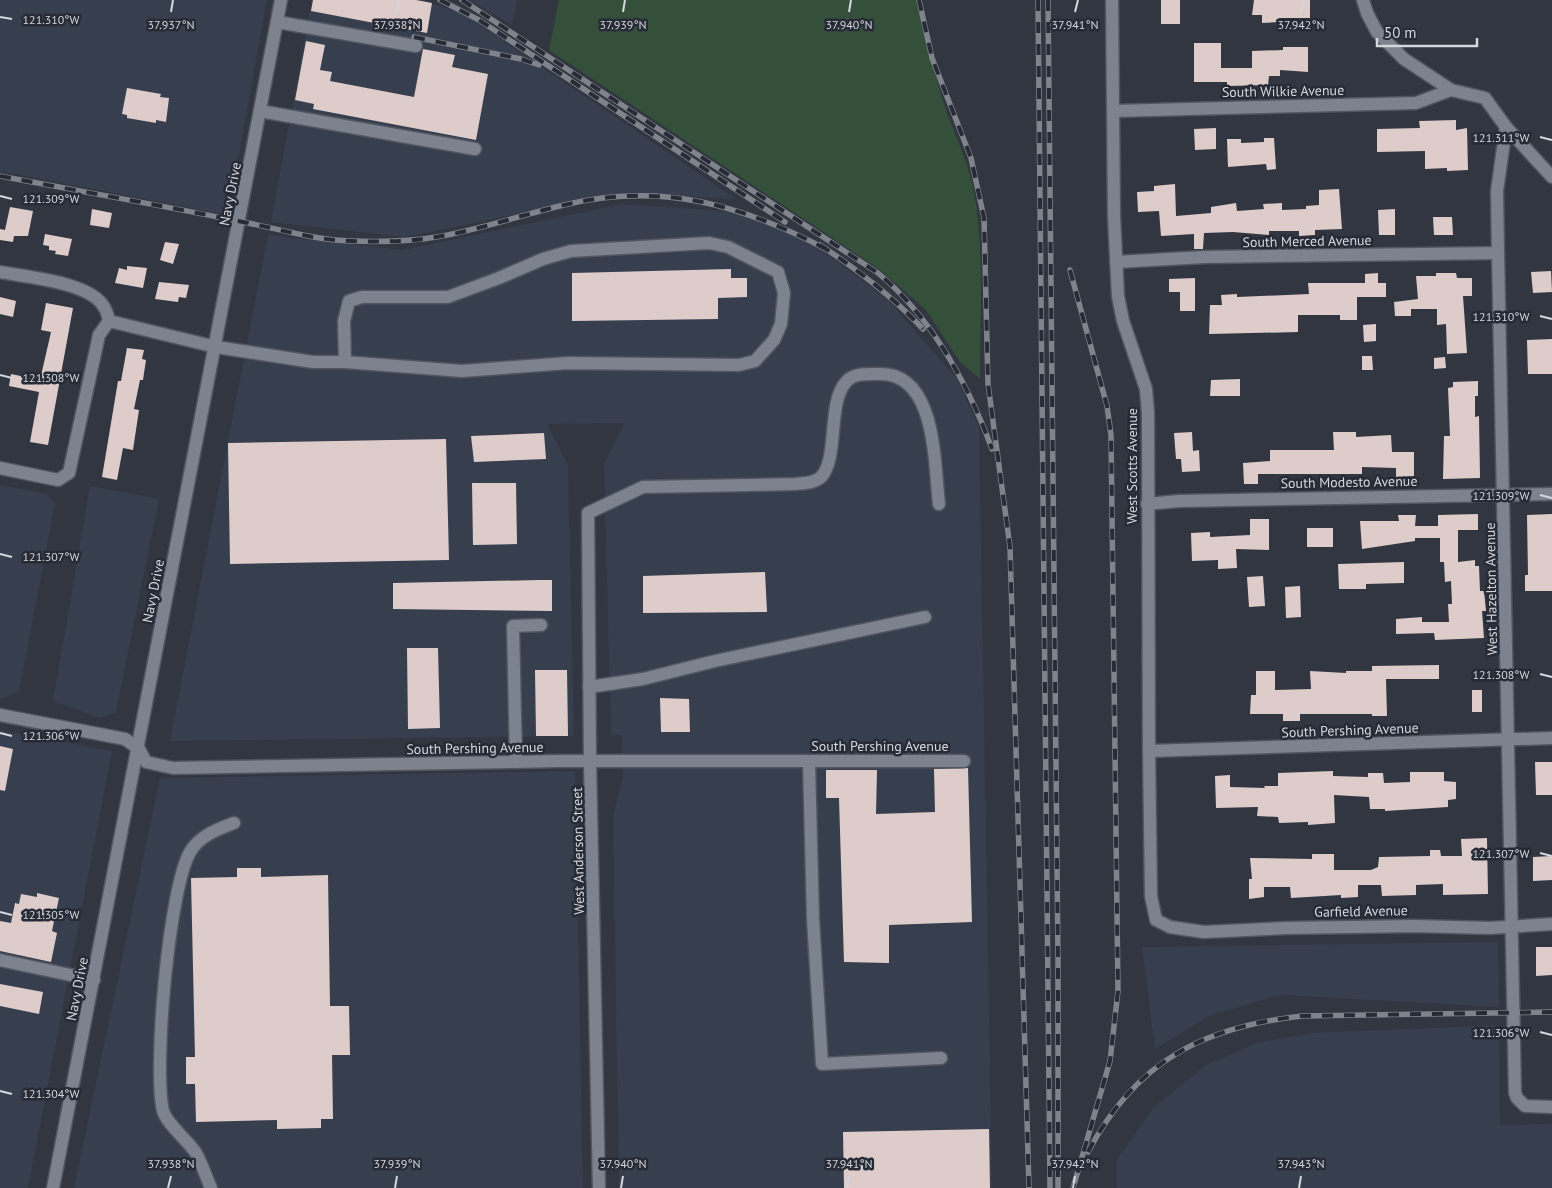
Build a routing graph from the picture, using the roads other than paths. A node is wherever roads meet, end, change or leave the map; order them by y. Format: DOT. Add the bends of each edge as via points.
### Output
graph roads {
  1 [pos="281,0"];
  2 [pos="1112,0"];
  3 [pos="1363,0"];
  4 [pos="277,22"];
  5 [pos="416,46"];
  6 [pos="1452,90"];
  7 [pos="260,111"];
  8 [pos="1114,111"];
  9 [pos="1506,127"];
  10 [pos="475,149"];
  11 [pos="1552,177"];
  12 [pos="1498,253"];
  13 [pos="1116,262"];
  14 [pos="0,272"];
  15 [pos="109,321"];
  16 [pos="216,347"];
  17 [pos="345,362"];
  18 [pos="0,468"];
  19 [pos="1552,494"];
  20 [pos="1504,496"];
  21 [pos="938,504"];
  22 [pos="1147,504"];
  23 [pos="925,617"];
  24 [pos="541,625"];
  25 [pos="589,687"];
  26 [pos="0,715"];
  27 [pos="1552,738"];
  28 [pos="1508,739"];
  29 [pos="139,749"];
  30 [pos="1149,751"];
  31 [pos="964,761"];
  32 [pos="516,762"];
  33 [pos="590,762"];
  34 [pos="809,762"];
  35 [pos="234,823"];
  36 [pos="1552,924"];
  37 [pos="1512,926"];
  38 [pos="1170,927"];
  39 [pos="0,960"];
  40 [pos="94,980"];
  41 [pos="941,1058"];
  42 [pos="1552,1107"];
  43 [pos="53,1188"];
  44 [pos="210,1188"];
  45 [pos="599,1188"];
  1 -- 4 [label="street, Navy Drive"];
  2 -- 8 [label="street, West Scotts Avenue"];
  3 -- 6 [label="street" via="1387,44"];
  4 -- 5 [label="street"];
  4 -- 7 [label="street, Navy Drive"];
  6 -- 8 [label="street, South Wilkie Avenue" via="1416,103"];
  6 -- 9 [label="street" via="1485,98"];
  7 -- 10 [label="street"];
  7 -- 16 [label="street, Navy Drive"];
  8 -- 13 [label="street, West Scotts Avenue"];
  9 -- 11 [label="street"];
  9 -- 12 [label="street, West Hazelton Avenue" via="1497,191"];
  12 -- 13 [label="street, South Merced Avenue" via="1205,257"];
  12 -- 20 [label="street, West Hazelton Avenue"];
  13 -- 22 [label="street, West Scotts Avenue" via="1122,321 1146,389"];
  14 -- 15 [label="street" via="75,287 100,301"];
  15 -- 16 [label="street"];
  15 -- 18 [label="street" via="99,336 68,473 58,480"];
  16 -- 17 [label="street" via="313,362"];
  16 -- 29 [label="street, Navy Drive"];
  17 -- 17 [label="street" via="462,371 568,363 738,365 755,361 774,340 781,324 784,294 778,272 728,247 709,243 571,251 448,297 362,297 349,301 344,321"];
  19 -- 20 [label="street, South Modesto Avenue"];
  20 -- 22 [label="street, South Modesto Avenue"];
  20 -- 28 [label="street, West Hazelton Avenue"];
  21 -- 25 [label="street, West Anderson Street" via="929,416 916,393 904,380 890,373 856,375 846,382 838,398 827,465 821,477 814,481 643,487 588,513"];
  22 -- 30 [label="street, West Scotts Avenue"];
  23 -- 25 [label="street" via="644,679"];
  24 -- 32 [label="street" via="513,626"];
  25 -- 33 [label="street, West Anderson Street"];
  26 -- 29 [label="street, South Pershing Avenue" via="125,739"];
  27 -- 28 [label="street, South Pershing Avenue"];
  28 -- 30 [label="street, South Pershing Avenue"];
  28 -- 37 [label="street, West Hazelton Avenue"];
  29 -- 32 [label="street, South Pershing Avenue" via="146,762 173,768"];
  29 -- 40 [label="street, Navy Drive"];
  30 -- 38 [label="street, West Scotts Avenue" via="1151,896 1156,920"];
  31 -- 34 [label="street, South Pershing Avenue"];
  32 -- 33 [label="street, South Pershing Avenue"];
  33 -- 34 [label="street, South Pershing Avenue"];
  33 -- 45 [label="street, West Anderson Street"];
  34 -- 41 [label="street" via="813,919 822,1064"];
  35 -- 44 [label="street" via="210,832 191,851 179,884 162,1016 160,1075 164,1113 196,1153"];
  36 -- 37 [label="street, Garfield Avenue"];
  37 -- 38 [label="street, Garfield Avenue" via="1204,932"];
  37 -- 42 [label="street, West Hazelton Avenue" via="1516,1098 1525,1106"];
  39 -- 40 [label="street"];
  40 -- 43 [label="street, Navy Drive"];
}
